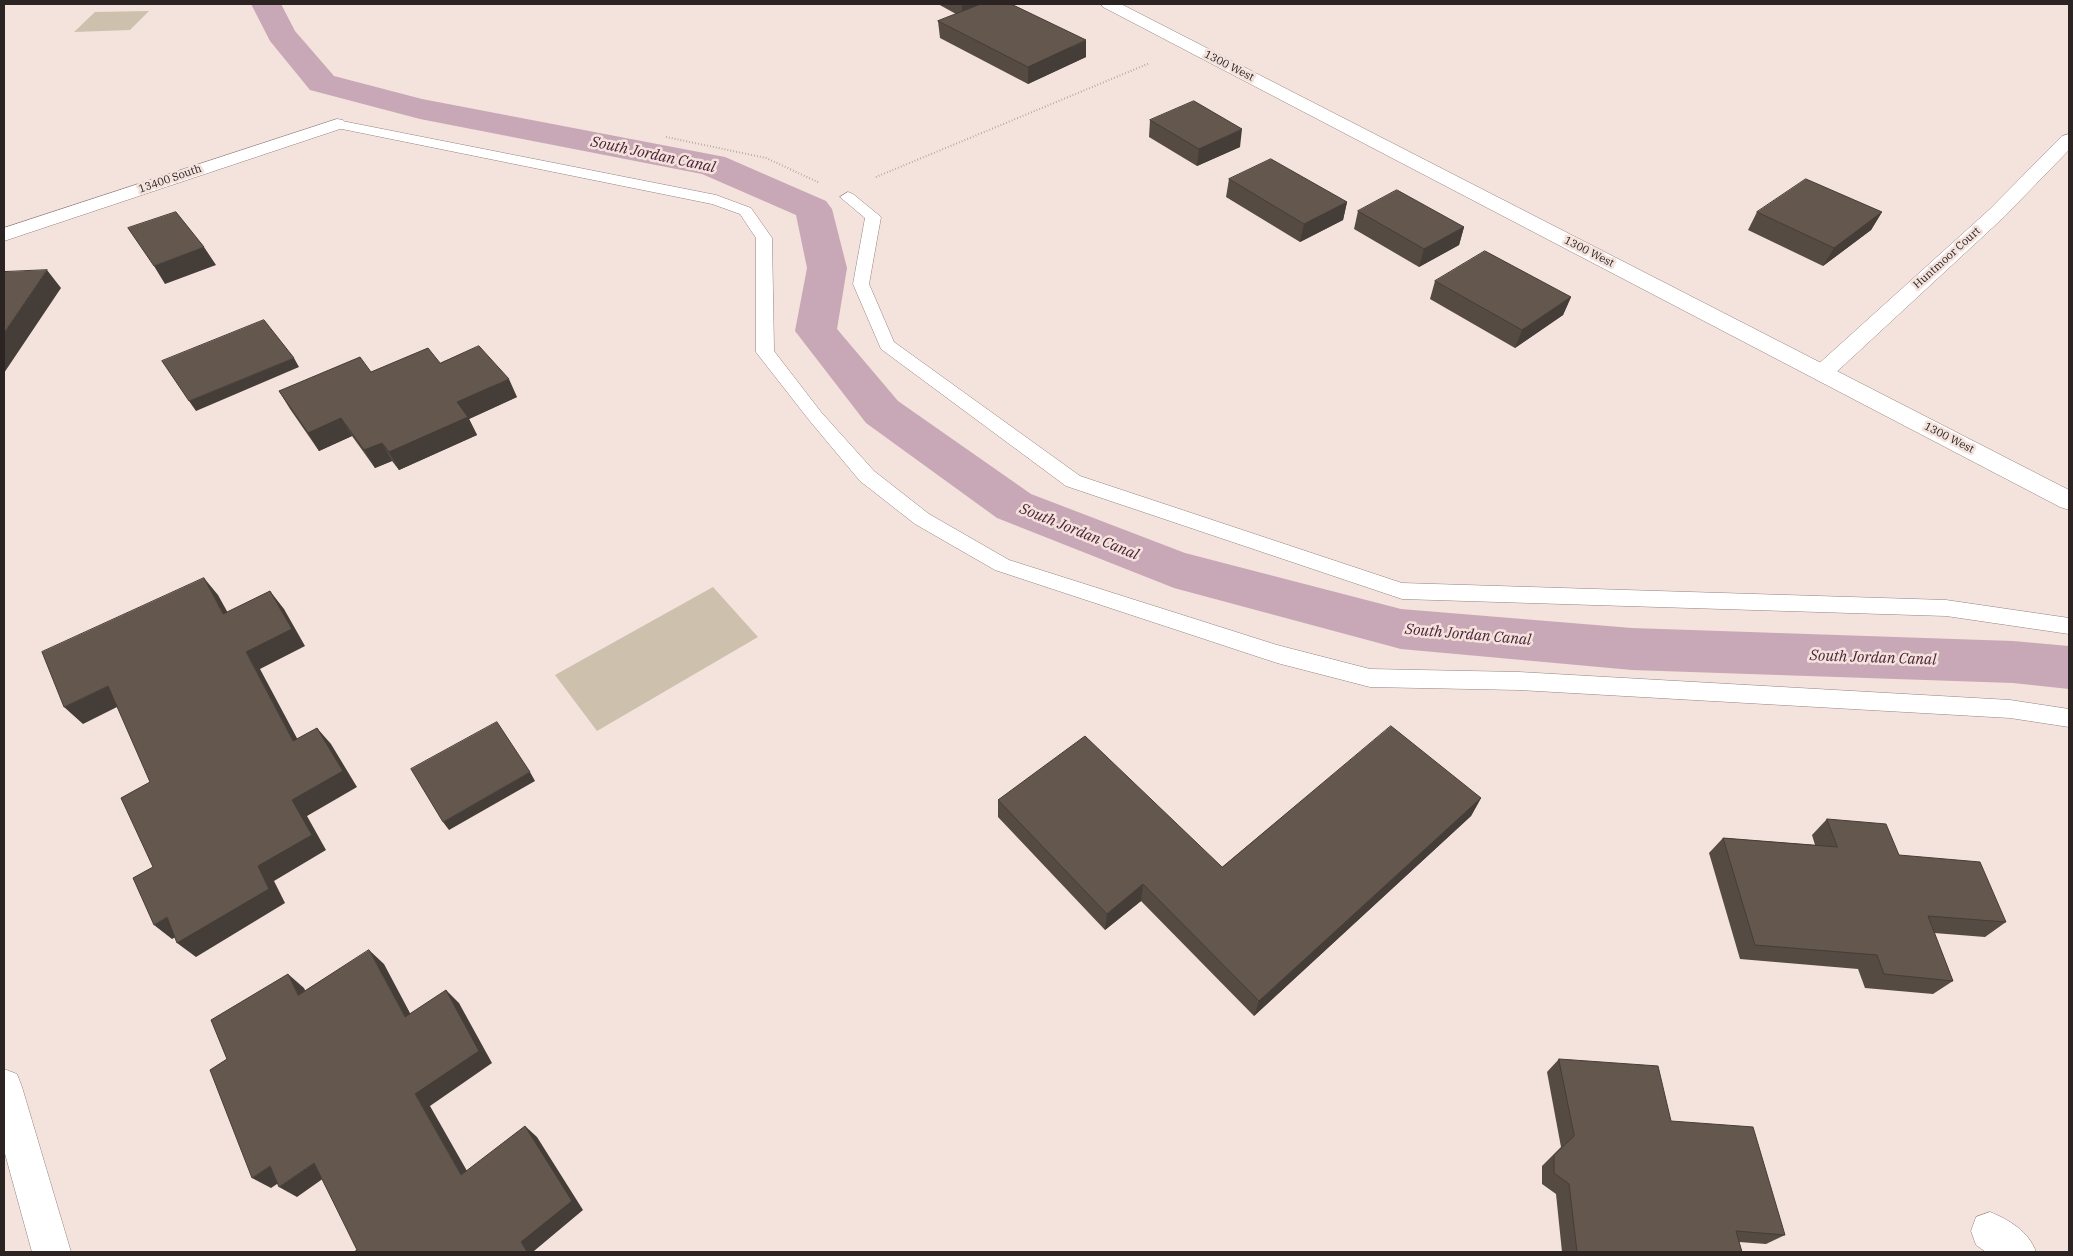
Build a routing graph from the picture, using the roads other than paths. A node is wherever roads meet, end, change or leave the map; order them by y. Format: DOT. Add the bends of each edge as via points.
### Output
graph roads {
  1 [pos="1109,4"];
  2 [pos="337,124"];
  3 [pos="2069,140"];
  4 [pos="848,197"];
  5 [pos="4,235"];
  6 [pos="1822,372"];
  7 [pos="2069,501"];
  8 [pos="2069,626"];
  9 [pos="2069,718"];
  10 [pos="4,1087"];
  11 [pos="52,1252"];
  1 -- 6 [label="street, 1300 West"];
  2 -- 5 [label="street, 13400 South"];
  2 -- 9 [label="lane" via="716,200 746,211 764,238 765,352 868,476 922,519 1002,565 1277,654 1370,678 1519,681 1991,708"];
  3 -- 6 [label="street, Huntmoor Court" via="1997,213"];
  4 -- 8 [label="lane" via="873,218 861,284 887,346 1073,481 1402,591 1946,608"];
  6 -- 7 [label="street, 1300 West"];
  10 -- 11 [label="street"];
}
